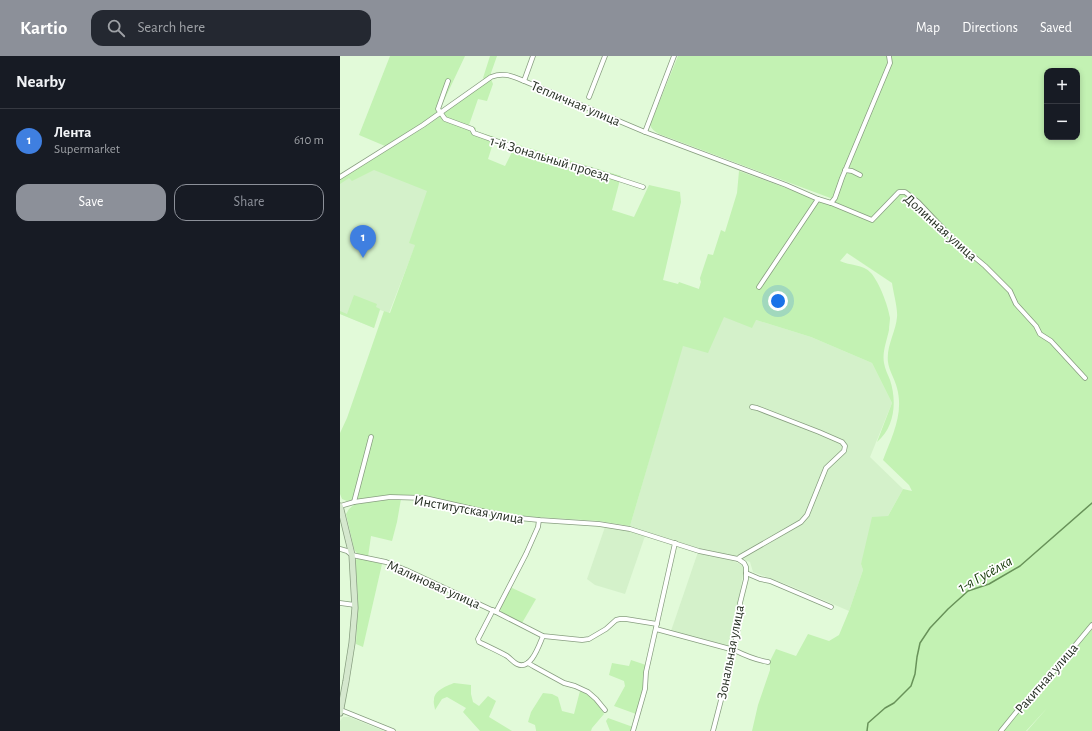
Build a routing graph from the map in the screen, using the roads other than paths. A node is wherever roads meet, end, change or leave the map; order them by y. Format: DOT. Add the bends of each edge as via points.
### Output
graph roads {
  1 [pos="534,56"];
  2 [pos="605,56"];
  3 [pos="674,56"];
  4 [pos="889,56"];
  5 [pos="448,81"];
  6 [pos="524,81"];
  7 [pos="589,97"];
  8 [pos="440,113"];
  9 [pos="645,132"];
  10 [pos="653,135"];
  11 [pos="845,170"];
  12 [pos="860,175"];
  13 [pos="340,177"];
  14 [pos="644,187"];
  15 [pos="818,199"];
  16 [pos="831,203"];
  17 [pos="759,287"];
  18 [pos="1085,378"];
  19 [pos="752,407"];
  20 [pos="371,437"];
  21 [pos="354,502"];
  22 [pos="340,506"];
  23 [pos="539,520"];
  24 [pos="675,544"];
  25 [pos="340,549"];
  26 [pos="352,555"];
  27 [pos="738,559"];
  28 [pos="746,573"];
  29 [pos="340,603"];
  30 [pos="355,605"];
  31 [pos="831,607"];
  32 [pos="494,611"];
  33 [pos="1092,625"];
  34 [pos="657,626"];
  35 [pos="543,636"];
  36 [pos="734,650"];
  37 [pos="768,662"];
  38 [pos="528,663"];
  39 [pos="340,679"];
  40 [pos="346,681"];
  41 [pos="605,710"];
  42 [pos="340,712"];
  43 [pos="393,731"];
  44 [pos="633,731"];
  45 [pos="713,731"];
  46 [pos="1001,731"];
  1 -- 6 [label="street"];
  2 -- 7 [label="street"];
  3 -- 9 [label="street"];
  4 -- 11 [label="street" via="890,63"];
  5 -- 8 [label="street" via="438,109"];
  6 -- 8 [label="street, Тепличная улица" via="498,74"];
  6 -- 9 [label="street, Тепличная улица"];
  8 -- 13 [label="street"];
  8 -- 14 [label="street, 1-й Зональный проезд" via="445,119 472,129 474,133 558,163"];
  9 -- 10 [label="street, Тепличная улица"];
  10 -- 15 [label="street, Долинная улица"];
  11 -- 12 [label="street"];
  11 -- 16 [label="street"];
  15 -- 16 [label="street, Долинная улица"];
  15 -- 17 [label="street"];
  16 -- 18 [label="street, Долинная улица" via="872,220 899,192 905,192 1010,291 1016,304 1040,334 1051,341"];
  19 -- 27 [label="street" via="819,432 842,442 845,446 826,468 807,515 801,522"];
  20 -- 21 [label="street"];
  21 -- 22 [label="street, Институтская улица"];
  21 -- 23 [label="street, Институтская улица" via="390,497 425,498 509,517"];
  22 -- 26 [label="street"];
  23 -- 24 [label="street, Институтская улица" via="630,529"];
  23 -- 32 [label="street" via="526,554"];
  24 -- 27 [label="street, Институтская улица"];
  24 -- 34 [label="street"];
  25 -- 26 [label="street, Малиновая улица"];
  26 -- 30 [label="street"];
  26 -- 32 [label="street, Малиновая улица" via="386,562"];
  27 -- 28 [label="street" via="744,563"];
  28 -- 31 [label="street"];
  28 -- 36 [label="street, Зональная улица"];
  29 -- 30 [label="street"];
  30 -- 40 [label="street"];
  32 -- 35 [label="street, Малиновая улица"];
  32 -- 38 [label="street, Малиновая улица" via="478,639 479,642 516,664 521,666"];
  33 -- 46 [label="street, Ракитная улица"];
  34 -- 35 [label="street, Малиновая улица" via="620,619 590,639"];
  34 -- 36 [label="street, Малиновая улица"];
  34 -- 44 [label="street" via="646,672 645,689"];
  35 -- 38 [label="street" via="532,660"];
  36 -- 37 [label="street, Малиновая улица"];
  36 -- 45 [label="street, Зональная улица"];
  38 -- 41 [label="street, Малиновая улица" via="564,683 588,692"];
  39 -- 40 [label="street"];
  40 -- 42 [label="street"];
  42 -- 43 [label="street"];
}
